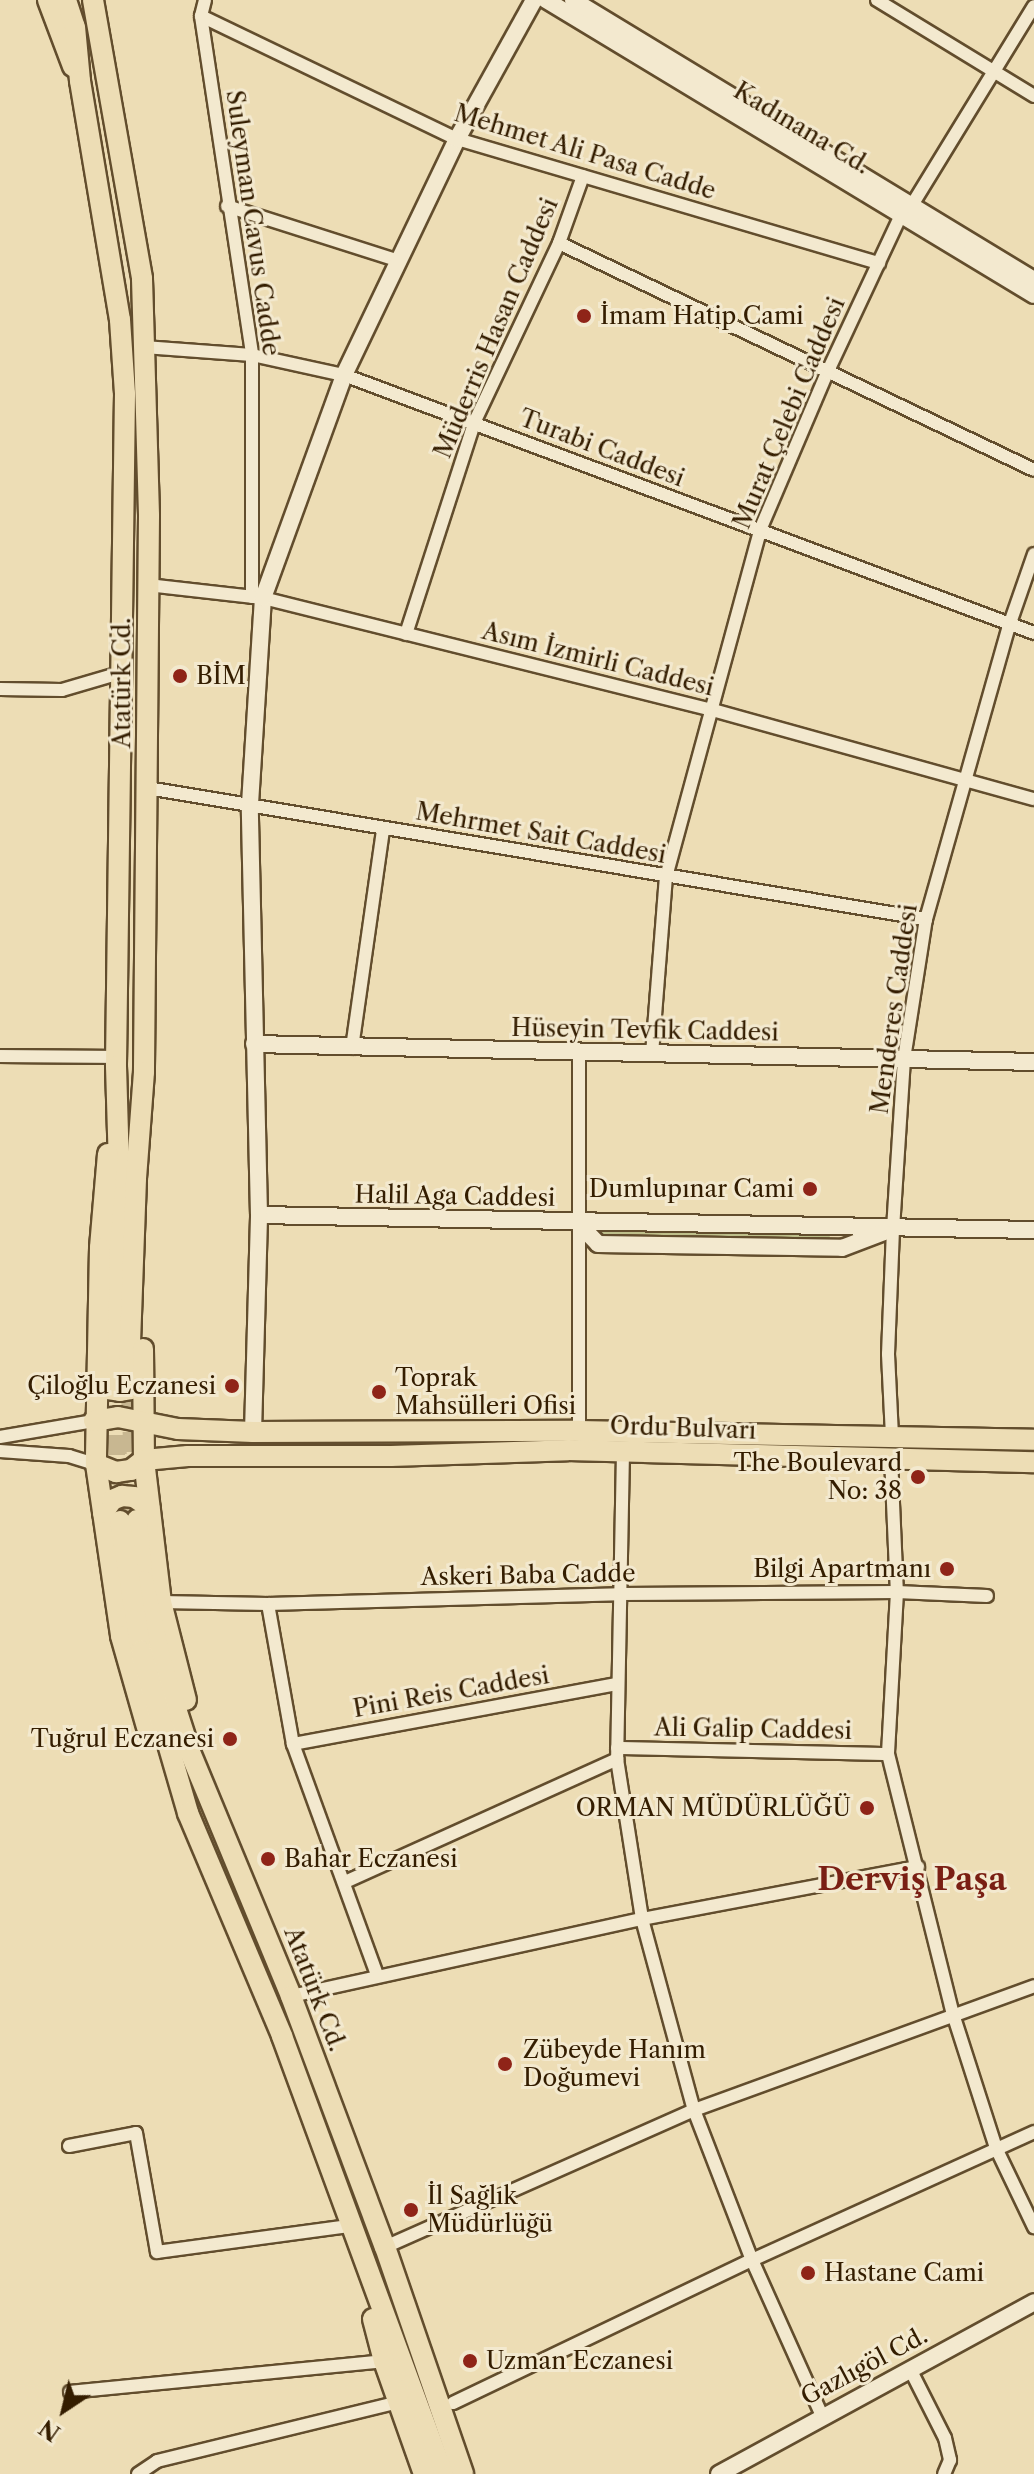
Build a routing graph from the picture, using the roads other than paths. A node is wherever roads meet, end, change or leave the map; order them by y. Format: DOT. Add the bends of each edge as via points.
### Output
graph roads {
  1 [pos="48,0"];
  2 [pos="66,0"];
  3 [pos="81,0"];
  4 [pos="93,0"];
  5 [pos="205,0"];
  6 [pos="534,0"];
  7 [pos="546,0"];
  8 [pos="573,0"];
  9 [pos="877,0"];
  10 [pos="1034,6"];
  11 [pos="201,16"];
  12 [pos="107,72"];
  13 [pos="995,72"];
  14 [pos="80,81"];
  15 [pos="1034,96"];
  16 [pos="457,139"];
  17 [pos="583,176"];
  18 [pos="227,206"];
  19 [pos="906,211"];
  20 [pos="559,243"];
  21 [pos="399,261"];
  22 [pos="879,263"];
  23 [pos="1034,280"];
  24 [pos="1034,295"];
  25 [pos="144,347"];
  26 [pos="252,355"];
  27 [pos="827,373"];
  28 [pos="344,375"];
  29 [pos="474,423"];
  30 [pos="1034,470"];
  31 [pos="760,530"];
  32 [pos="1034,554"];
  33 [pos="147,585"];
  34 [pos="258,598"];
  35 [pos="1010,623"];
  36 [pos="1034,633"];
  37 [pos="406,634"];
  38 [pos="123,672"];
  39 [pos="0,689"];
  40 [pos="709,709"];
  41 [pos="966,781"];
  42 [pos="148,788"];
  43 [pos="1034,799"];
  44 [pos="250,804"];
  45 [pos="383,829"];
  46 [pos="666,877"];
  47 [pos="926,919"];
  48 [pos="254,1044"];
  49 [pos="352,1048"];
  50 [pos="579,1053"];
  51 [pos="652,1054"];
  52 [pos="0,1056"];
  53 [pos="904,1059"];
  54 [pos="116,1062"];
  55 [pos="1034,1062"];
  56 [pos="259,1215"];
  57 [pos="578,1223"];
  58 [pos="893,1229"];
  59 [pos="1034,1230"];
  60 [pos="120,1375"];
  61 [pos="94,1421"];
  62 [pos="143,1422"];
  63 [pos="579,1431"];
  64 [pos="253,1432"];
  65 [pos="892,1436"];
  66 [pos="0,1437"];
  67 [pos="1034,1440"];
  68 [pos="0,1451"];
  69 [pos="623,1452"];
  70 [pos="891,1457"];
  71 [pos="144,1460"];
  72 [pos="1034,1462"];
  73 [pos="96,1464"];
  74 [pos="127,1515"];
  75 [pos="897,1592"];
  76 [pos="619,1594"];
  77 [pos="987,1596"];
  78 [pos="161,1602"];
  79 [pos="268,1604"];
  80 [pos="617,1684"];
  81 [pos="293,1744"];
  82 [pos="617,1754"];
  83 [pos="888,1754"];
  84 [pos="216,1813"];
  85 [pos="918,1867"];
  86 [pos="345,1882"];
  87 [pos="642,1919"];
  88 [pos="377,1975"];
  89 [pos="1034,1986"];
  90 [pos="291,1996"];
  91 [pos="953,2014"];
  92 [pos="694,2110"];
  93 [pos="1034,2132"];
  94 [pos="69,2146"];
  95 [pos="996,2148"];
  96 [pos="350,2226"];
  97 [pos="1034,2227"];
  98 [pos="385,2247"];
  99 [pos="752,2260"];
  100 [pos="1034,2302"];
  101 [pos="384,2361"];
  102 [pos="910,2369"];
  103 [pos="70,2392"];
  104 [pos="399,2402"];
  105 [pos="453,2403"];
  106 [pos="822,2416"];
  107 [pos="138,2474"];
  108 [pos="424,2474"];
  109 [pos="443,2474"];
  110 [pos="463,2474"];
  111 [pos="478,2474"];
  112 [pos="719,2474"];
  113 [pos="944,2474"];
  1 -- 14 [label="main road, Atatürk Cd."];
  2 -- 14 [label="main road, Atatürk Cd." via="75,27"];
  3 -- 12 [label="main road"];
  4 -- 12 [label="main road, Atatürk Cd."];
  5 -- 11 [label="street, Suleyman Cavus Cadde"];
  6 -- 16 [label="street"];
  7 -- 19 [label="street, Kadınana Cd."];
  8 -- 19 [label="street, Kadınana Cd."];
  9 -- 13 [label="street"];
  10 -- 13 [label="street, Murat Çelebi Caddesi"];
  11 -- 16 [label="street, Mehmet Ali Pasa Cadde"];
  11 -- 18 [label="street, Suleyman Cavus Cadde"];
  12 -- 25 [label="main road, Atatürk Cd." via="142,279"];
  13 -- 15 [label="street"];
  13 -- 19 [label="street, Murat Çelebi Caddesi"];
  14 -- 38 [label="main road, Atatürk Cd." via="120,320"];
  16 -- 17 [label="street, Mehmet Ali Pasa Cadde"];
  16 -- 21 [label="street"];
  17 -- 20 [label="street, Müderris Hasan Caddesi"];
  17 -- 22 [label="street, Mehmet Ali Pasa Cadde"];
  18 -- 21 [label="street"];
  18 -- 26 [label="street, Suleyman Cavus Cadde"];
  19 -- 22 [label="street, Murat Çelebi Caddesi"];
  19 -- 23 [label="street, Kadınana Cd."];
  19 -- 24 [label="street, Kadınana Cd."];
  20 -- 27 [label="street"];
  20 -- 29 [label="street, Müderris Hasan Caddesi"];
  21 -- 28 [label="street"];
  22 -- 27 [label="street, Murat Çelebi Caddesi"];
  25 -- 26 [label="street, Turabi Caddesi"];
  25 -- 33 [label="main road, Atatürk Cd."];
  26 -- 28 [label="street, Turabi Caddesi"];
  26 -- 34 [label="street, Suleyman Cavus Cadde"];
  27 -- 30 [label="street"];
  27 -- 31 [label="street, Murat Çelebi Caddesi"];
  28 -- 29 [label="street, Turabi Caddesi"];
  28 -- 34 [label="street"];
  29 -- 31 [label="street, Turabi Caddesi"];
  29 -- 37 [label="street, Müderris Hasan Caddesi"];
  31 -- 35 [label="street, Turabi Caddesi"];
  31 -- 40 [label="street, Murat Çelebi Caddesi"];
  32 -- 35 [label="street, Menderes Caddesi"];
  33 -- 34 [label="street, Asım İzmirli Caddesi"];
  33 -- 42 [label="main road, Atatürk Cd."];
  34 -- 37 [label="street, Asım İzmirli Caddesi"];
  34 -- 44 [label="street"];
  35 -- 36 [label="street, Turabi Caddesi"];
  35 -- 41 [label="street, Menderes Caddesi"];
  37 -- 40 [label="street, Asım İzmirli Caddesi"];
  38 -- 39 [label="street" via="62,690"];
  38 -- 54 [label="main road, Atatürk Cd."];
  40 -- 41 [label="street, Asım İzmirli Caddesi"];
  40 -- 46 [label="street, Murat Çelebi Caddesi"];
  41 -- 43 [label="street, Asım İzmirli Caddesi"];
  41 -- 47 [label="street, Menderes Caddesi"];
  42 -- 44 [label="street, Mehrmet Sait Caddesi"];
  42 -- 60 [label="main road, Atatürk Cd." via="144,1072"];
  44 -- 45 [label="street, Mehrmet Sait Caddesi"];
  44 -- 48 [label="street"];
  45 -- 46 [label="street, Mehrmet Sait Caddesi"];
  45 -- 49 [label="street"];
  46 -- 47 [label="street, Mehrmet Sait Caddesi"];
  46 -- 51 [label="street, Murat Çelebi Caddesi"];
  47 -- 53 [label="street, Menderes Caddesi"];
  48 -- 49 [label="street, Hüseyin Tevfik Caddesi"];
  48 -- 56 [label="street"];
  49 -- 50 [label="street, Hüseyin Tevfik Caddesi"];
  50 -- 51 [label="street, Hüseyin Tevfik Caddesi"];
  50 -- 57 [label="street"];
  51 -- 53 [label="street, Hüseyin Tevfik Caddesi"];
  52 -- 54 [label="street"];
  53 -- 55 [label="street, Hüseyin Tevfik Caddesi"];
  53 -- 58 [label="street, Menderes Caddesi"];
  54 -- 60 [label="main road, Atatürk Cd." via="100,1248"];
  56 -- 57 [label="street, Halil Aga Caddesi"];
  56 -- 64 [label="street"];
  57 -- 58 [label="street, Halil Aga Caddesi"];
  57 -- 63 [label="street"];
  58 -- 59 [label="street, Halil Aga Caddesi"];
  58 -- 65 [label="street, Menderes Caddesi" via="888,1354"];
  60 -- 61 [label="main road"];
  60 -- 62 [label="main road"];
  61 -- 62 [label="main road, Ordu Bulvarı" via="118,1417"];
  61 -- 66 [label="street"];
  61 -- 73 [label="main road"];
  62 -- 64 [label="main road, Ordu Bulvarı"];
  62 -- 71 [label="main road"];
  63 -- 64 [label="main road, Ordu Bulvarı"];
  63 -- 65 [label="main road, Ordu Bulvarı"];
  65 -- 67 [label="main road, Ordu Bulvarı"];
  68 -- 73 [label="street" via="69,1456"];
  69 -- 70 [label="main road, Ordu Bulvarı"];
  69 -- 71 [label="main road, Ordu Bulvarı"];
  69 -- 76 [label="street"];
  70 -- 72 [label="main road, Ordu Bulvarı"];
  70 -- 75 [label="street"];
  71 -- 73 [label="main road, Ordu Bulvarı" via="131,1470 116,1472"];
  71 -- 74 [label="main road"];
  73 -- 74 [label="main road"];
  74 -- 78 [label="main road"];
  74 -- 84 [label="main road, Atatürk Cd." via="162,1665"];
  74 -- 96 [label="main road, Atatürk Cd." via="121,1636 154,1751 188,1813 282,2036"];
  75 -- 76 [label="street, Askeri Baba Cadde"];
  75 -- 77 [label="street, Askeri Baba Cadde"];
  75 -- 83 [label="street"];
  76 -- 79 [label="street, Askeri Baba Cadde"];
  76 -- 80 [label="street"];
  78 -- 79 [label="street, Askeri Baba Cadde"];
  78 -- 84 [label="main road"];
  79 -- 81 [label="street"];
  80 -- 81 [label="street, Pini Reis Caddesi"];
  80 -- 82 [label="street"];
  81 -- 86 [label="street"];
  82 -- 83 [label="street, Ali Galip Caddesi"];
  82 -- 86 [label="street"];
  82 -- 87 [label="street"];
  83 -- 85 [label="street"];
  84 -- 90 [label="main road, Atatürk Cd."];
  85 -- 87 [label="street"];
  85 -- 91 [label="street"];
  86 -- 88 [label="street"];
  87 -- 88 [label="street"];
  87 -- 92 [label="street"];
  88 -- 90 [label="street"];
  89 -- 91 [label="street"];
  90 -- 98 [label="main road, Atatürk Cd."];
  91 -- 92 [label="street"];
  91 -- 95 [label="street"];
  92 -- 98 [label="street"];
  92 -- 99 [label="street"];
  93 -- 95 [label="street"];
  94 -- 96 [label="street" via="136,2133 157,2252"];
  95 -- 97 [label="street"];
  95 -- 99 [label="street"];
  96 -- 101 [label="main road"];
  96 -- 109 [label="main road, Atatürk Cd."];
  98 -- 105 [label="main road" via="412,2296"];
  98 -- 110 [label="main road, Atatürk Cd."];
  99 -- 105 [label="street"];
  99 -- 106 [label="street"];
  100 -- 102 [label="street, Gazlıgöl Cd."];
  101 -- 103 [label="street"];
  101 -- 104 [label="main road"];
  102 -- 106 [label="street, Gazlıgöl Cd."];
  102 -- 113 [label="street" via="945,2438 950,2460"];
  104 -- 107 [label="street" via="157,2461"];
  104 -- 108 [label="main road"];
  105 -- 111 [label="main road"];
  106 -- 112 [label="street, Gazlıgöl Cd."];
}
